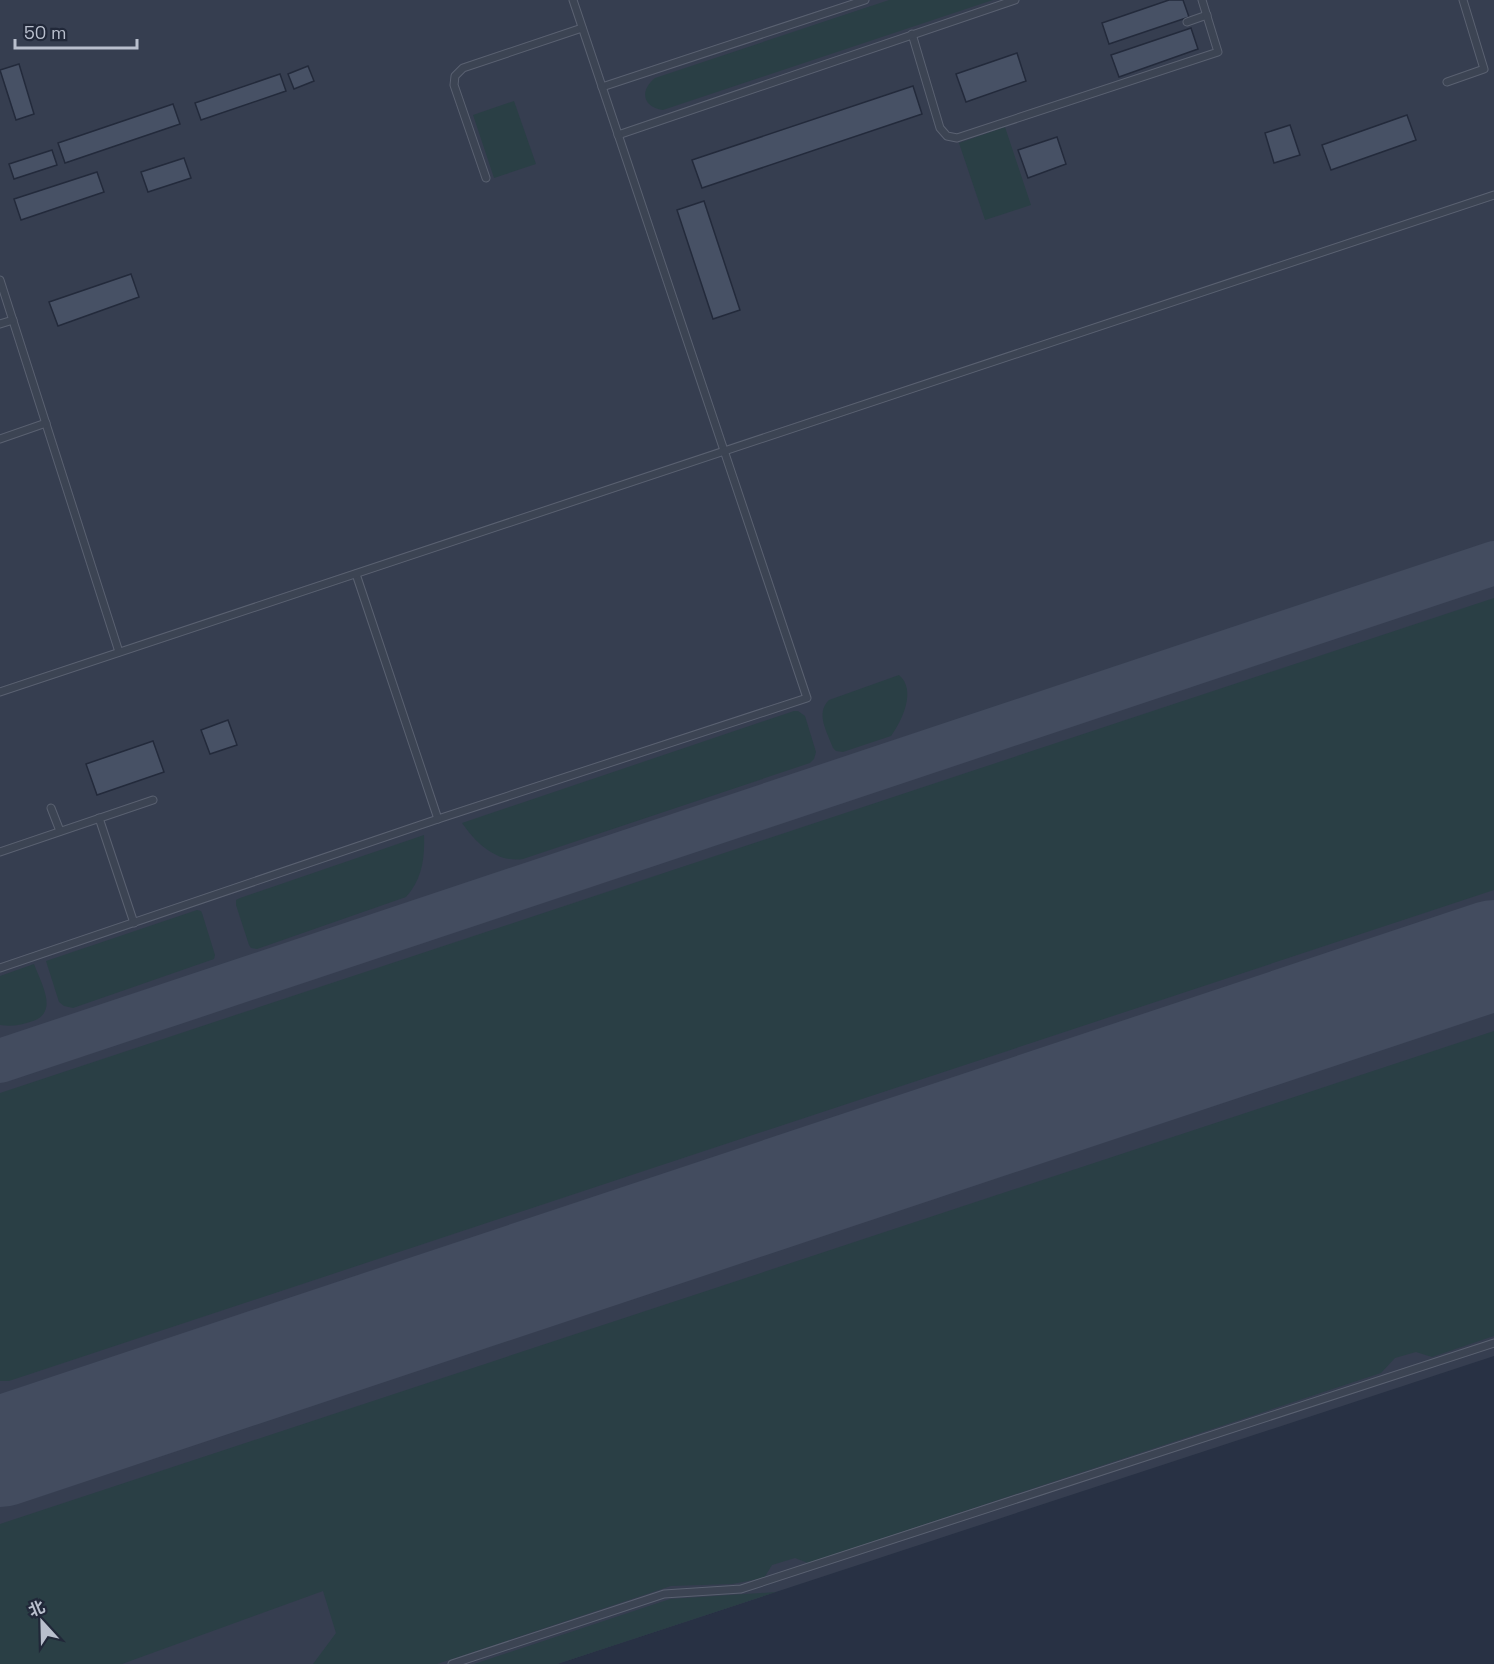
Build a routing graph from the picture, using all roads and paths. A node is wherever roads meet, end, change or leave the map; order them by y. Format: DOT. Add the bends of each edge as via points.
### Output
graph roads {
  1 [pos="573,0"];
  2 [pos="865,0"];
  3 [pos="1016,0"];
  4 [pos="1202,0"];
  5 [pos="1463,0"];
  6 [pos="1207,15"];
  7 [pos="1186,22"];
  8 [pos="582,28"];
  9 [pos="912,34"];
  10 [pos="1447,82"];
  11 [pos="602,87"];
  12 [pos="618,135"];
  13 [pos="486,178"];
  14 [pos="1494,195"];
  15 [pos="0,280"];
  16 [pos="13,320"];
  17 [pos="0,324"];
  18 [pos="46,423"];
  19 [pos="0,439"];
  20 [pos="724,450"];
  21 [pos="356,574"];
  22 [pos="120,652"];
  23 [pos="0,692"];
  24 [pos="153,800"];
  25 [pos="51,808"];
  26 [pos="99,818"];
  27 [pos="438,819"];
  28 [pos="60,831"];
  29 [pos="0,851"];
  30 [pos="134,923"];
  31 [pos="0,968"];
  32 [pos="1494,1343"];
  33 [pos="452,1664"];
  1 -- 8 [label="lane"];
  2 -- 11 [label="lane"];
  3 -- 9 [label="lane"];
  4 -- 6 [label="lane"];
  5 -- 10 [label="lane" via="1484,69"];
  6 -- 7 [label="lane"];
  6 -- 9 [label="lane" via="1218,52 957,138 947,136 940,128"];
  8 -- 11 [label="lane"];
  8 -- 13 [label="lane" via="463,68 455,76 454,85"];
  9 -- 12 [label="lane"];
  11 -- 12 [label="lane"];
  12 -- 20 [label="lane"];
  14 -- 20 [label="lane"];
  15 -- 16 [label="lane"];
  16 -- 17 [label="lane"];
  16 -- 18 [label="lane"];
  18 -- 19 [label="lane"];
  18 -- 22 [label="lane"];
  20 -- 21 [label="lane"];
  20 -- 27 [label="lane" via="807,698"];
  21 -- 22 [label="lane"];
  21 -- 27 [label="lane"];
  22 -- 23 [label="lane"];
  24 -- 26 [label="lane"];
  25 -- 28 [label="lane"];
  26 -- 28 [label="lane"];
  26 -- 30 [label="lane"];
  27 -- 30 [label="lane"];
  28 -- 29 [label="lane"];
  30 -- 31 [label="lane"];
  32 -- 33 [label="lane" via="741,1589 664,1594"];
}
